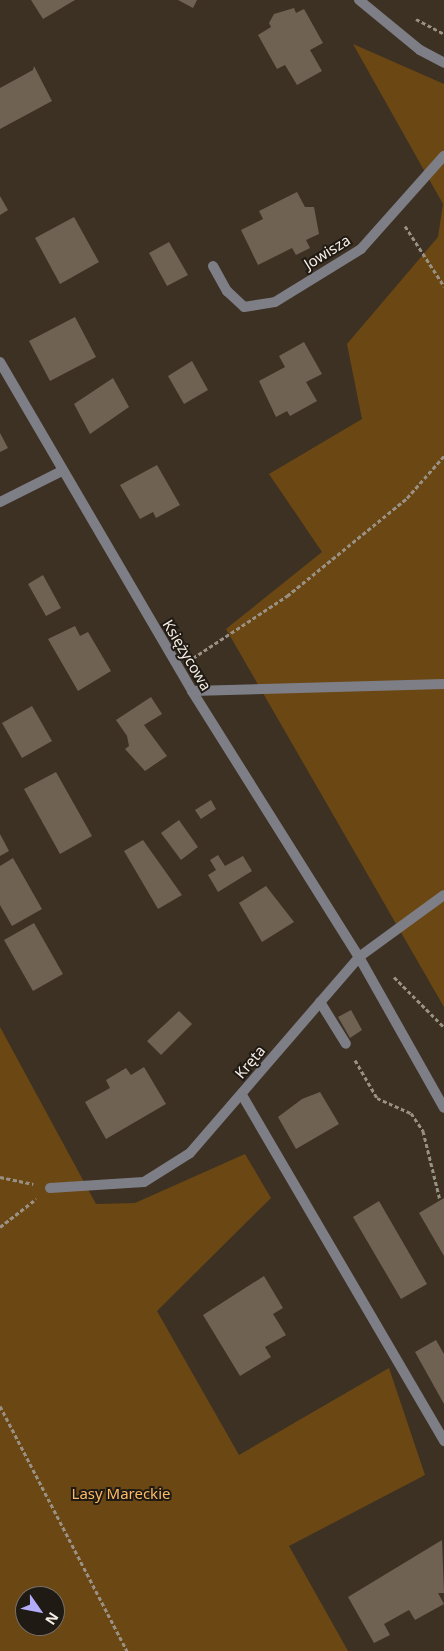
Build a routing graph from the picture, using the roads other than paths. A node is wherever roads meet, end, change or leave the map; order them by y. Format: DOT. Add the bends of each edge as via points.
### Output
graph roads {
  1 [pos="358,0"];
  2 [pos="444,63"];
  3 [pos="444,156"];
  4 [pos="213,266"];
  5 [pos="0,362"];
  6 [pos="60,472"];
  7 [pos="0,502"];
  8 [pos="444,684"];
  9 [pos="192,691"];
  10 [pos="444,895"];
  11 [pos="358,957"];
  12 [pos="320,1002"];
  13 [pos="346,1044"];
  14 [pos="242,1095"];
  15 [pos="444,1108"];
  16 [pos="50,1188"];
  17 [pos="444,1441"];
  1 -- 2 [label="street" via="420,50"];
  3 -- 4 [label="street, Jowisza" via="361,249 275,302 244,307 227,292"];
  5 -- 6 [label="street, Księżycowa"];
  6 -- 7 [label="street"];
  6 -- 9 [label="street, Księżycowa"];
  8 -- 9 [label="street"];
  9 -- 11 [label="street, Księżycowa"];
  10 -- 11 [label="street, Kręta"];
  11 -- 12 [label="street, Kręta"];
  11 -- 15 [label="street, Księżycowa"];
  12 -- 13 [label="street"];
  12 -- 14 [label="street, Kręta"];
  14 -- 16 [label="street, Kręta" via="190,1152 144,1182"];
  14 -- 17 [label="street"];
}
